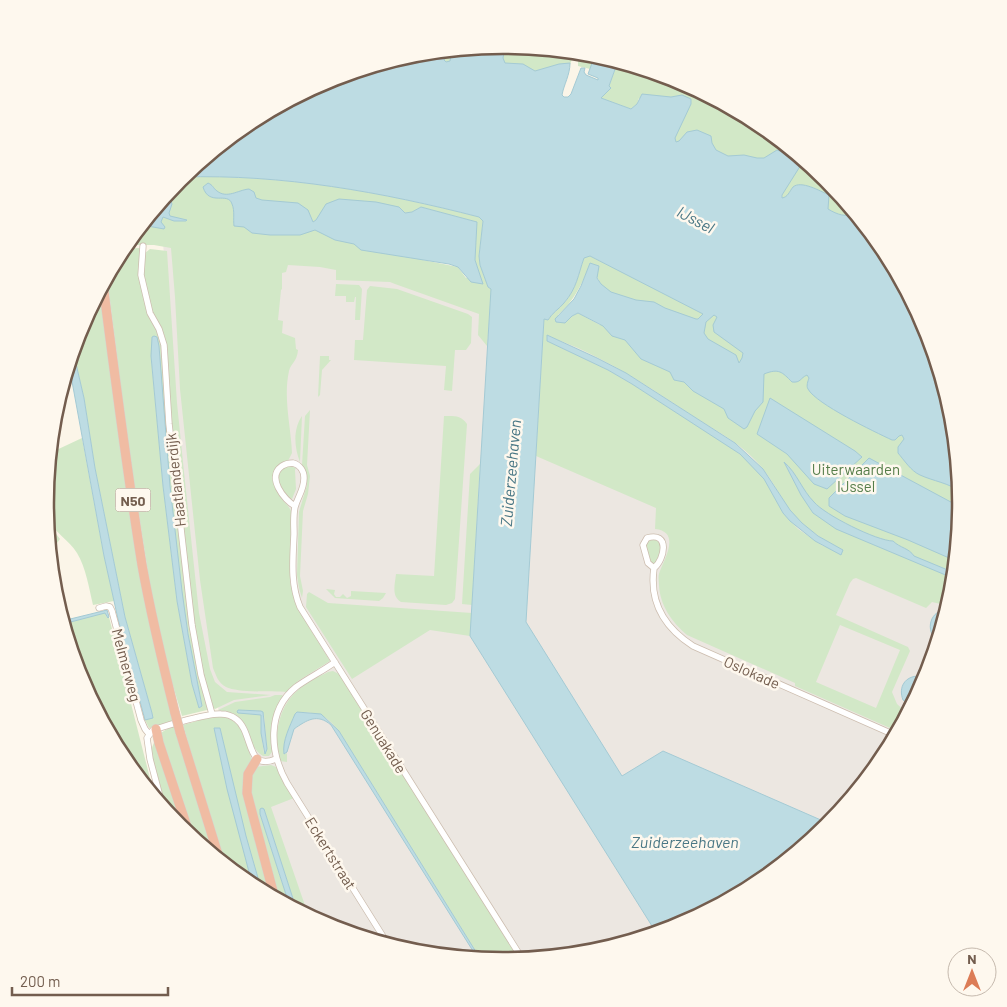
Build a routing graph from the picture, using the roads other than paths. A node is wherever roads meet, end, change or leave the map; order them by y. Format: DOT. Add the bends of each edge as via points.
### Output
graph roads {
  1 [pos="142,246"];
  2 [pos="105,295"];
  3 [pos="295,506"];
  4 [pos="654,568"];
  5 [pos="98,608"];
  6 [pos="336,662"];
  7 [pos="212,714"];
  8 [pos="153,731"];
  9 [pos="890,733"];
  10 [pos="276,759"];
  11 [pos="257,760"];
  12 [pos="159,792"];
  13 [pos="185,822"];
  14 [pos="216,849"];
  15 [pos="273,889"];
  16 [pos="383,937"];
  17 [pos="518,953"];
  1 -- 7 [label="street, Haatlanderdijk" via="141,275 150,313 163,337 169,424 192,625"];
  2 -- 14 [label="highway, N50, bridge" via="143,566 156,634 180,732"];
  3 -- 3 [label="street, Genuakade" via="302,492 303,474 296,464 286,464 278,470 276,478 282,494"];
  3 -- 6 [label="street, Genuakade" via="294,592 300,607"];
  4 -- 4 [label="street, Oslokade" via="659,564 664,546 663,541 653,536 647,538 644,545 648,563"];
  4 -- 9 [label="street, Oslokade" via="652,578 658,609 678,636"];
  5 -- 8 [label="street, Melmerweg" via="106,606 112,611 141,720 145,729"];
  6 -- 10 [label="street" via="296,687 284,702 275,724"];
  6 -- 17 [label="street, Genuakade"];
  7 -- 8 [label="street"];
  7 -- 11 [label="street" via="225,714 241,724"];
  8 -- 12 [label="street, Melmerweg" via="148,738"];
  8 -- 13 [label="highway"];
  10 -- 11 [label="street" via="267,762"];
  10 -- 16 [label="street, Eckertstraat"];
  11 -- 15 [label="highway" via="248,774 247,793"];
}
